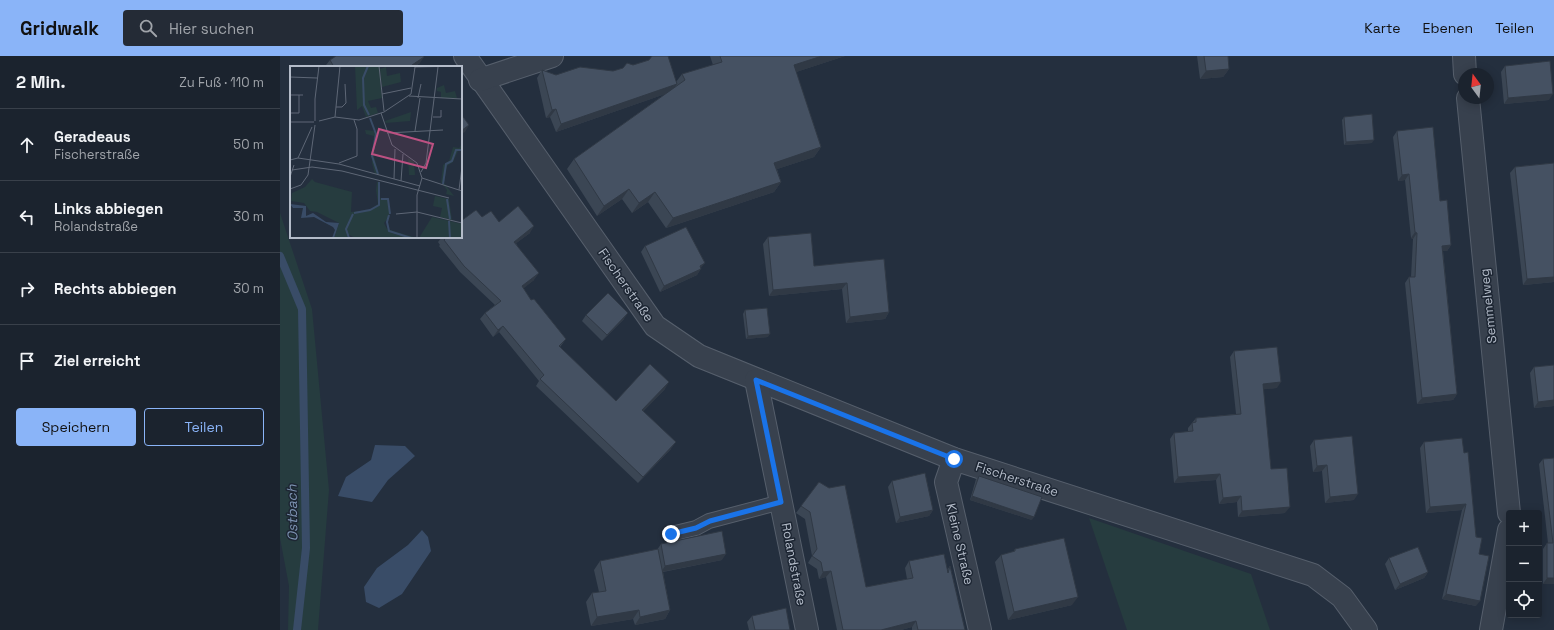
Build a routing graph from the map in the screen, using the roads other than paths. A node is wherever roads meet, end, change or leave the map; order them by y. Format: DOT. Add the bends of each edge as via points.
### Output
graph roads {
  1 [pos="465,56"];
  2 [pos="552,56"];
  3 [pos="1464,56"];
  4 [pos="1465,68"];
  5 [pos="480,80"];
  6 [pos="1469,104"];
  7 [pos="756,380"];
  8 [pos="954,459"];
  9 [pos="781,502"];
  10 [pos="1509,510"];
  11 [pos="671,534"];
  12 [pos="1506,546"];
  13 [pos="807,630"];
  14 [pos="980,630"];
  15 [pos="1366,630"];
  16 [pos="1491,630"];
  1 -- 5 [label="street, Fischerstraße"];
  2 -- 5 [label="street"];
  3 -- 4 [label="street"];
  5 -- 7 [label="street, Fischerstraße" via="655,326 699,356"];
  6 -- 10 [label="street, Semmelweg"];
  7 -- 8 [label="street, Fischerstraße"];
  7 -- 9 [label="street, Rolandstraße"];
  8 -- 14 [label="street, Kleine Straße" via="946,482"];
  8 -- 15 [label="street, Fischerstraße" via="1313,575 1342,597"];
  9 -- 11 [label="lane"];
  9 -- 13 [label="street, Rolandstraße"];
  12 -- 16 [label="street"];
}
